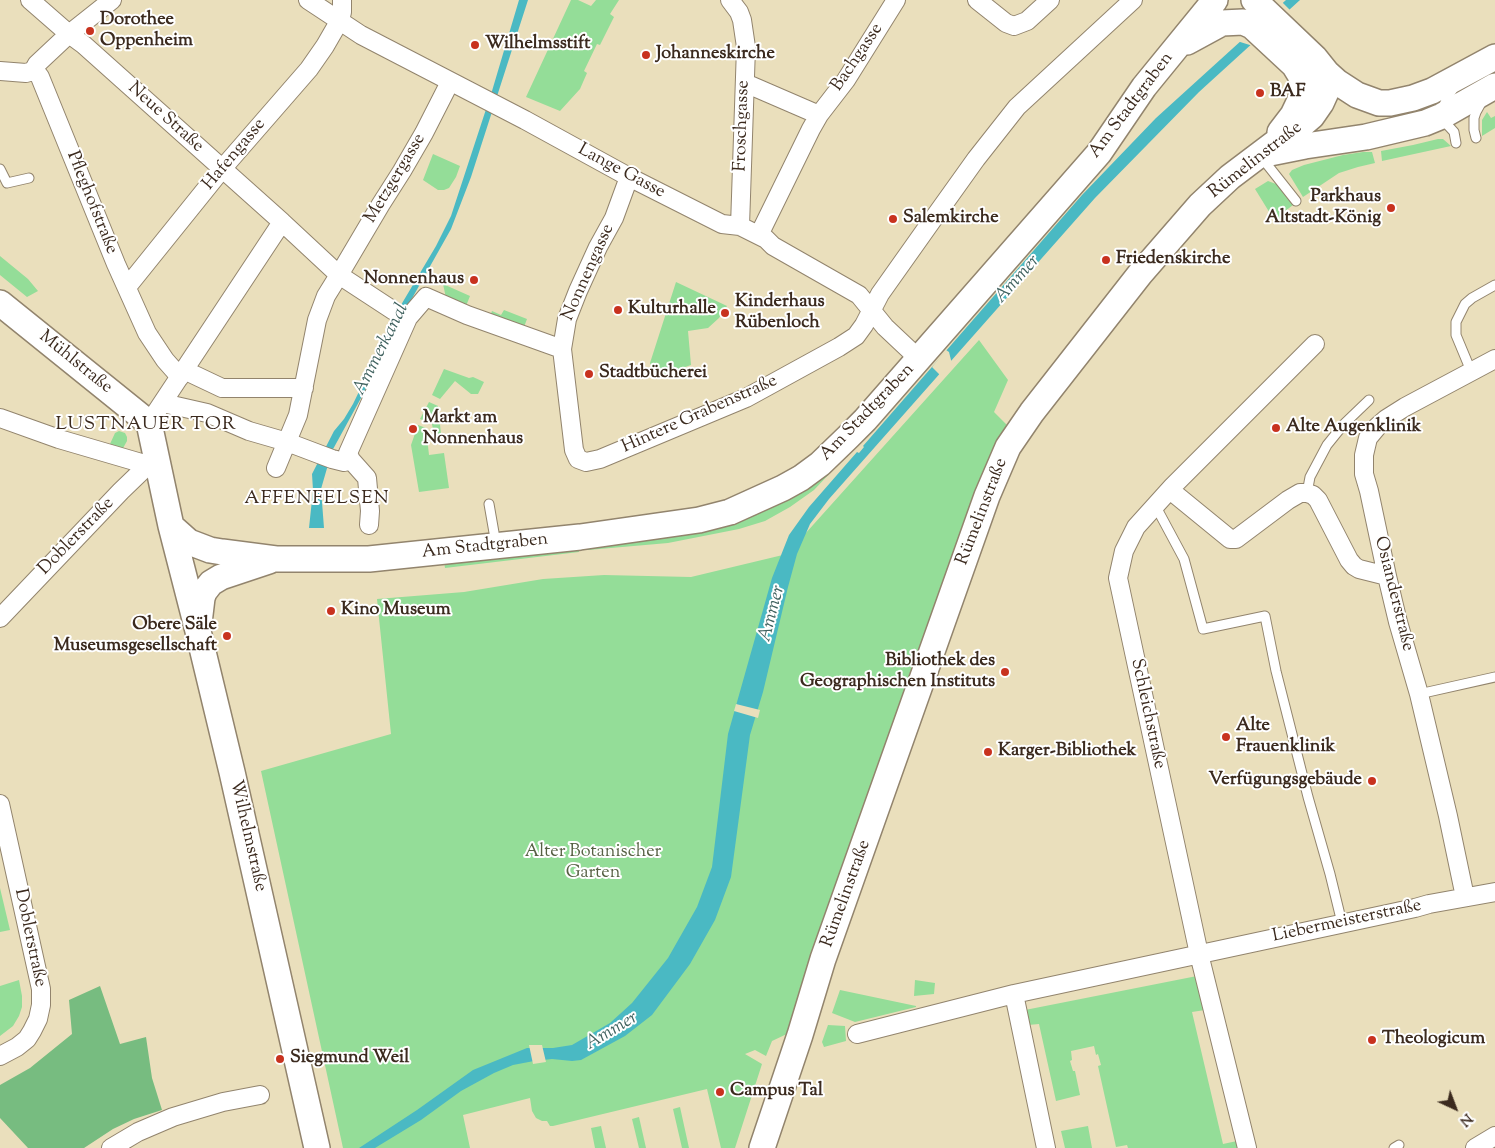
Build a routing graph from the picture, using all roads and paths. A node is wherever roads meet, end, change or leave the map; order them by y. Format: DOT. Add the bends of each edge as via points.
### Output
graph roads {
  1 [pos="30,0"];
  2 [pos="112,0"];
  3 [pos="308,0"];
  4 [pos="342,0"];
  5 [pos="730,0"];
  6 [pos="896,0"];
  7 [pos="977,0"];
  8 [pos="1050,0"];
  9 [pos="1133,0"];
  10 [pos="1254,0"];
  11 [pos="1213,2"];
  12 [pos="340,20"];
  13 [pos="69,34"];
  14 [pos="1176,48"];
  15 [pos="1495,57"];
  16 [pos="1294,65"];
  17 [pos="1472,69"];
  18 [pos="0,71"];
  19 [pos="33,71"];
  20 [pos="1327,73"];
  21 [pos="450,82"];
  22 [pos="745,83"];
  23 [pos="1495,87"];
  24 [pos="819,115"];
  25 [pos="1442,116"];
  26 [pos="1476,138"];
  27 [pos="1456,143"];
  28 [pos="1260,155"];
  29 [pos="0,169"];
  30 [pos="222,169"];
  31 [pos="29,178"];
  32 [pos="628,178"];
  33 [pos="1296,202"];
  34 [pos="282,222"];
  35 [pos="740,226"];
  36 [pos="759,235"];
  37 [pos="339,275"];
  38 [pos="1495,285"];
  39 [pos="127,287"];
  40 [pos="0,303"];
  41 [pos="871,310"];
  42 [pos="394,311"];
  43 [pos="1315,344"];
  44 [pos="562,349"];
  45 [pos="919,358"];
  46 [pos="1495,359"];
  47 [pos="1471,371"];
  48 [pos="182,373"];
  49 [pos="304,388"];
  50 [pos="1369,400"];
  51 [pos="156,413"];
  52 [pos="0,418"];
  53 [pos="287,442"];
  54 [pos="578,459"];
  55 [pos="351,460"];
  56 [pos="153,463"];
  57 [pos="276,468"];
  58 [pos="1170,490"];
  59 [pos="1307,493"];
  60 [pos="489,504"];
  61 [pos="1155,505"];
  62 [pos="369,525"];
  63 [pos="171,526"];
  64 [pos="496,546"];
  65 [pos="276,559"];
  66 [pos="1387,576"];
  67 [pos="0,618"];
  68 [pos="198,632"];
  69 [pos="1495,677"];
  70 [pos="1419,694"];
  71 [pos="0,804"];
  72 [pos="1495,892"];
  73 [pos="1465,897"];
  74 [pos="1342,923"];
  75 [pos="1198,954"];
  76 [pos="1014,994"];
  77 [pos="857,1034"];
  78 [pos="0,1056"];
  79 [pos="260,1095"];
  80 [pos="1495,1136"];
  81 [pos="763,1141"];
  82 [pos="111,1148"];
  83 [pos="318,1148"];
  84 [pos="1046,1148"];
  85 [pos="1247,1148"];
  86 [pos="1474,1148"];
  1 -- 13 [label="street, Neue Straße"];
  2 -- 13 [label="street"];
  3 -- 12 [label="street, Lange Gasse"];
  4 -- 12 [label="street"];
  5 -- 22 [label="street, Froschgasse" via="739,12 744,30"];
  6 -- 24 [label="street, Bachgasse" via="846,80"];
  7 -- 8 [label="street" via="1014,26 1027,21"];
  9 -- 41 [label="street, Hintere Grabenstraße" via="1017,107 930,222"];
  10 -- 20 [label="main road"];
  11 -- 14 [label="main road, Am Stadtgraben"];
  12 -- 21 [label="street, Lange Gasse" via="361,35"];
  12 -- 30 [label="street, Hafengasse" via="305,74"];
  13 -- 19 [label="street"];
  13 -- 30 [label="street, Neue Straße"];
  14 -- 16 [label="main road" via="1222,23 1243,22 1252,26"];
  14 -- 45 [label="main road, Am Stadtgraben" via="1098,153"];
  15 -- 17 [label="main road"];
  16 -- 20 [label="main road"];
  16 -- 28 [label="main road" via="1302,78 1302,94 1293,115"];
  17 -- 20 [label="main road" via="1432,91 1390,103 1379,103 1357,95"];
  17 -- 25 [label="lane" via="1446,98"];
  18 -- 19 [label="street"];
  19 -- 39 [label="street, Pfleghofstraße" via="40,77 68,161"];
  20 -- 28 [label="main road, Rümelinstraße" via="1326,92 1312,116"];
  21 -- 32 [label="street, Lange Gasse"];
  21 -- 37 [label="street, Metzgergasse" via="424,134"];
  22 -- 24 [label="street"];
  22 -- 35 [label="street, Froschgasse"];
  23 -- 25 [label="main road"];
  23 -- 26 [label="lane" via="1476,112 1473,123"];
  24 -- 36 [label="street, Bachgasse"];
  25 -- 27 [label="lane" via="1454,132"];
  25 -- 28 [label="main road" via="1366,137"];
  28 -- 33 [label="lane"];
  28 -- 81 [label="main road, Rümelinstraße" via="1230,177 1173,235 1032,412 1008,447 987,496 823,959"];
  29 -- 31 [label="lane" via="7,183"];
  30 -- 34 [label="street, Neue Straße"];
  30 -- 39 [label="street, Hafengasse"];
  32 -- 35 [label="street, Lange Gasse" via="722,224"];
  32 -- 44 [label="street, Nonnengasse" via="614,218 575,298 567,319"];
  34 -- 37 [label="street, Neue Straße"];
  34 -- 48 [label="street"];
  35 -- 36 [label="street, Lange Gasse"];
  36 -- 41 [label="street, Lange Gasse" via="855,292"];
  37 -- 42 [label="street"];
  37 -- 49 [label="street, Metzgergasse" via="317,320"];
  38 -- 47 [label="lane" via="1465,304 1456,322 1456,335"];
  39 -- 48 [label="street, Pfleghofstraße" via="147,333 165,360"];
  40 -- 51 [label="main road, Mühlstraße"];
  41 -- 45 [label="street, Lange Gasse"];
  41 -- 54 [label="street, Hintere Grabenstraße" via="856,336 839,348 746,398 600,459 586,462"];
  43 -- 58 [label="street, Schleichstraße"];
  44 -- 54 [label="street, Nonnengasse" via="574,450"];
  44 -- 55 [label="street" via="426,297 408,318 351,445 348,453"];
  45 -- 64 [label="main road, Am Stadtgraben" via="836,450 801,478 766,496 730,512 699,520"];
  46 -- 47 [label="street, Osianderstraße"];
  47 -- 66 [label="street, Osianderstraße" via="1386,419 1368,438 1364,474"];
  48 -- 49 [label="street" via="222,388"];
  48 -- 51 [label="street"];
  49 -- 53 [label="street, Metzgergasse"];
  50 -- 59 [label="lane" via="1327,445 1310,477"];
  51 -- 53 [label="street" via="207,413 249,431"];
  51 -- 56 [label="main road, Wilhelmstraße"];
  52 -- 56 [label="street" via="59,440"];
  53 -- 55 [label="street" via="344,462"];
  53 -- 57 [label="street, Metzgergasse"];
  55 -- 62 [label="street" via="367,478"];
  56 -- 63 [label="main road, Wilhelmstraße"];
  56 -- 67 [label="street, Doblerstraße" via="98,515"];
  58 -- 59 [label="street" via="1230,539 1236,538 1288,500"];
  58 -- 61 [label="street, Schleichstraße"];
  59 -- 66 [label="street" via="1318,500 1354,566"];
  60 -- 64 [label="lane"];
  61 -- 74 [label="lane" via="1184,559 1203,629 1265,616 1280,689"];
  61 -- 75 [label="street, Schleichstraße" via="1127,543 1118,578"];
  63 -- 65 [label="main road, Am Stadtgraben" via="189,542 210,550"];
  63 -- 68 [label="main road, Wilhelmstraße"];
  64 -- 65 [label="main road, Am Stadtgraben" via="369,559"];
  65 -- 68 [label="main road, Am Stadtgraben" via="212,583 202,598"];
  66 -- 70 [label="street, Osianderstraße"];
  68 -- 83 [label="main road, Wilhelmstraße"];
  69 -- 70 [label="lane"];
  70 -- 73 [label="street, Osianderstraße"];
  71 -- 78 [label="street, Doblerstraße" via="41,989 38,1019 32,1031 18,1047"];
  72 -- 73 [label="street, Liebermeisterstraße"];
  73 -- 74 [label="street, Liebermeisterstraße"];
  74 -- 75 [label="street, Liebermeisterstraße"];
  75 -- 76 [label="street, Liebermeisterstraße"];
  75 -- 85 [label="street"];
  76 -- 77 [label="street, Liebermeisterstraße"];
  76 -- 84 [label="street"];
  79 -- 82 [label="street" via="173,1117"];
  80 -- 86 [label="street"];
}
